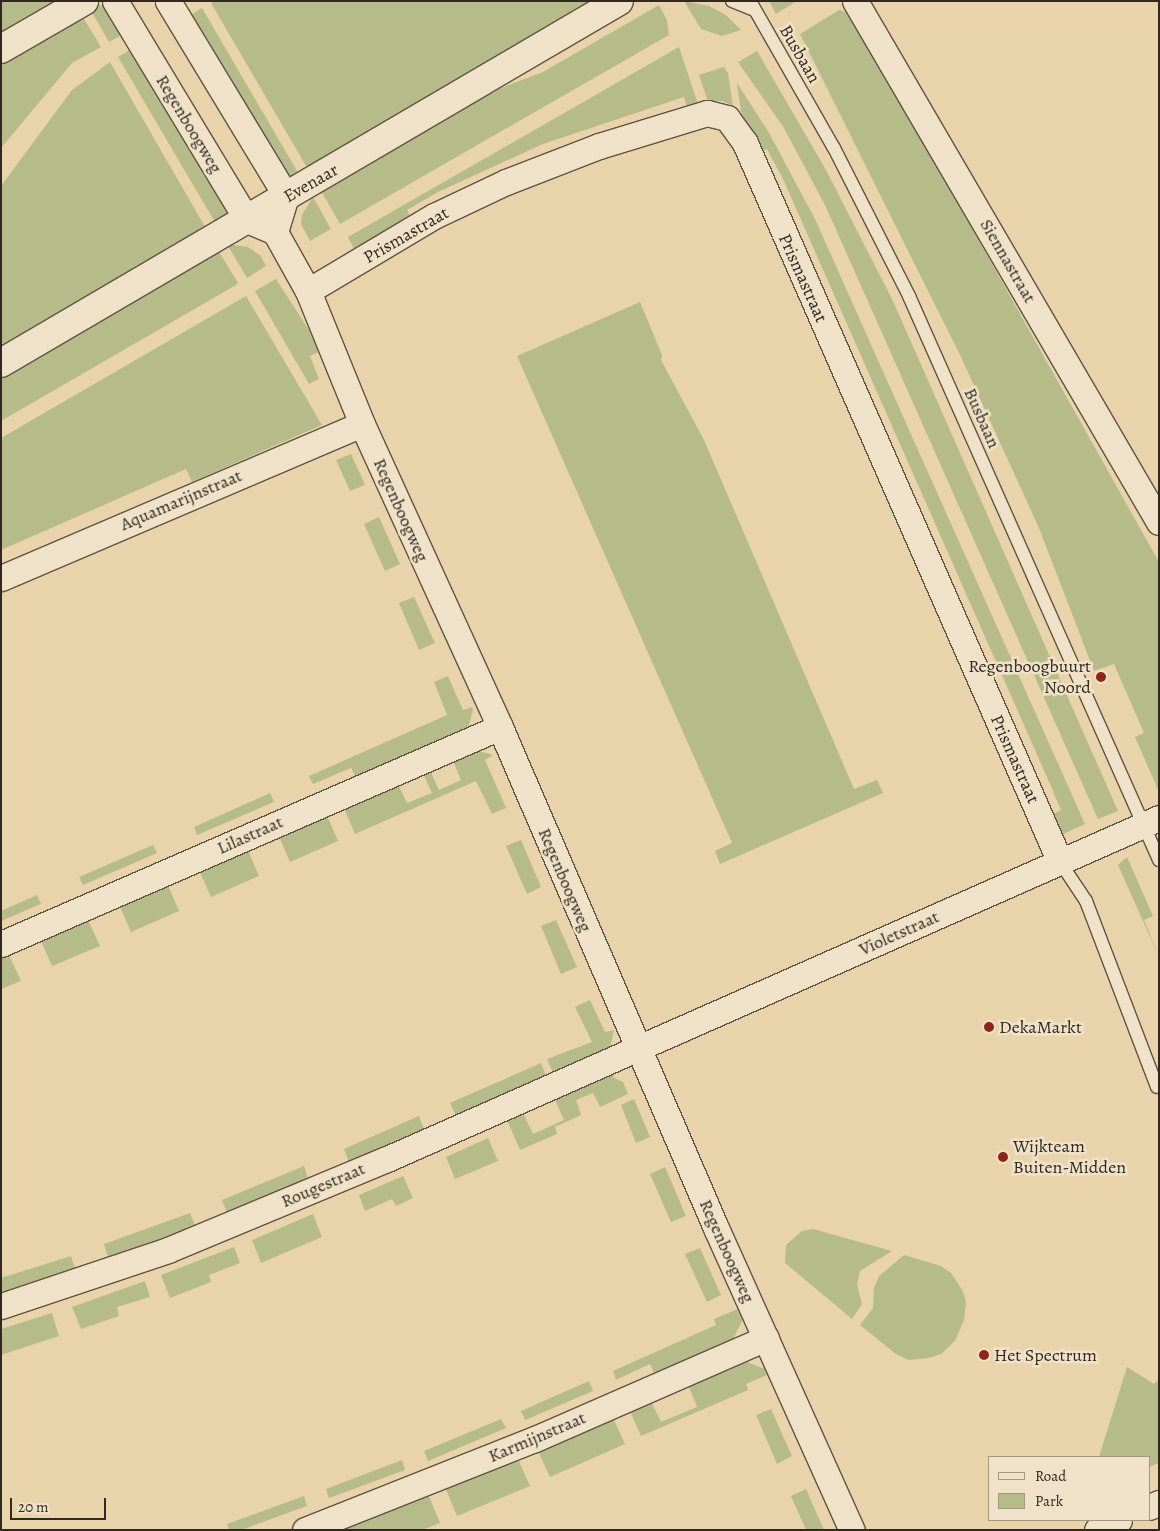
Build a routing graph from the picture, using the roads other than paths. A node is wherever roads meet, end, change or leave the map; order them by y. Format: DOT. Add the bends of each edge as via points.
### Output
graph roads {
  1 [pos="84,1"];
  2 [pos="115,1"];
  3 [pos="168,1"];
  4 [pos="620,1"];
  5 [pos="732,1"];
  6 [pos="856,1"];
  7 [pos="752,5"];
  8 [pos="1,49"];
  9 [pos="286,196"];
  10 [pos="247,220"];
  11 [pos="275,232"];
  12 [pos="308,291"];
  13 [pos="1,363"];
  14 [pos="362,424"];
  15 [pos="1159,522"];
  16 [pos="1,578"];
  17 [pos="500,727"];
  18 [pos="1151,822"];
  19 [pos="1159,860"];
  20 [pos="1060,862"];
  21 [pos="1,944"];
  22 [pos="639,1049"];
  23 [pos="1157,1087"];
  24 [pos="1,1306"];
  25 [pos="766,1338"];
  26 [pos="1117,1521"];
  27 [pos="304,1530"];
  28 [pos="852,1530"];
  29 [pos="1097,1530"];
  1 -- 8 [label="main road"];
  2 -- 10 [label="street, Regenboogweg"];
  3 -- 9 [label="street"];
  4 -- 9 [label="main road, Evenaar"];
  5 -- 7 [label="lane"];
  6 -- 15 [label="street, Siennastraat"];
  7 -- 18 [label="lane, Busbaan" via="834,148 909,296"];
  9 -- 10 [label="main road, Evenaar"];
  9 -- 11 [label="street"];
  10 -- 11 [label="street"];
  10 -- 13 [label="main road, Evenaar"];
  11 -- 12 [label="street, Regenboogweg"];
  12 -- 14 [label="street, Regenboogweg"];
  12 -- 20 [label="street, Prismastraat" via="434,216 506,182 599,146 708,113 726,118 745,143"];
  14 -- 16 [label="street, Aquamarijnstraat"];
  14 -- 17 [label="street, Regenboogweg"];
  17 -- 21 [label="street, Lilastraat"];
  17 -- 22 [label="street, Regenboogweg"];
  18 -- 19 [label="lane, Busbaan"];
  18 -- 20 [label="street, Violetstraat"];
  20 -- 22 [label="street, Violetstraat"];
  20 -- 23 [label="lane" via="1086,901"];
  22 -- 24 [label="street, Rougestraat" via="168,1250"];
  22 -- 25 [label="street, Regenboogweg"];
  25 -- 27 [label="street, Karmijnstraat" via="535,1439"];
  25 -- 28 [label="street, Regenboogweg"];
  26 -- 29 [label="street"];
}
